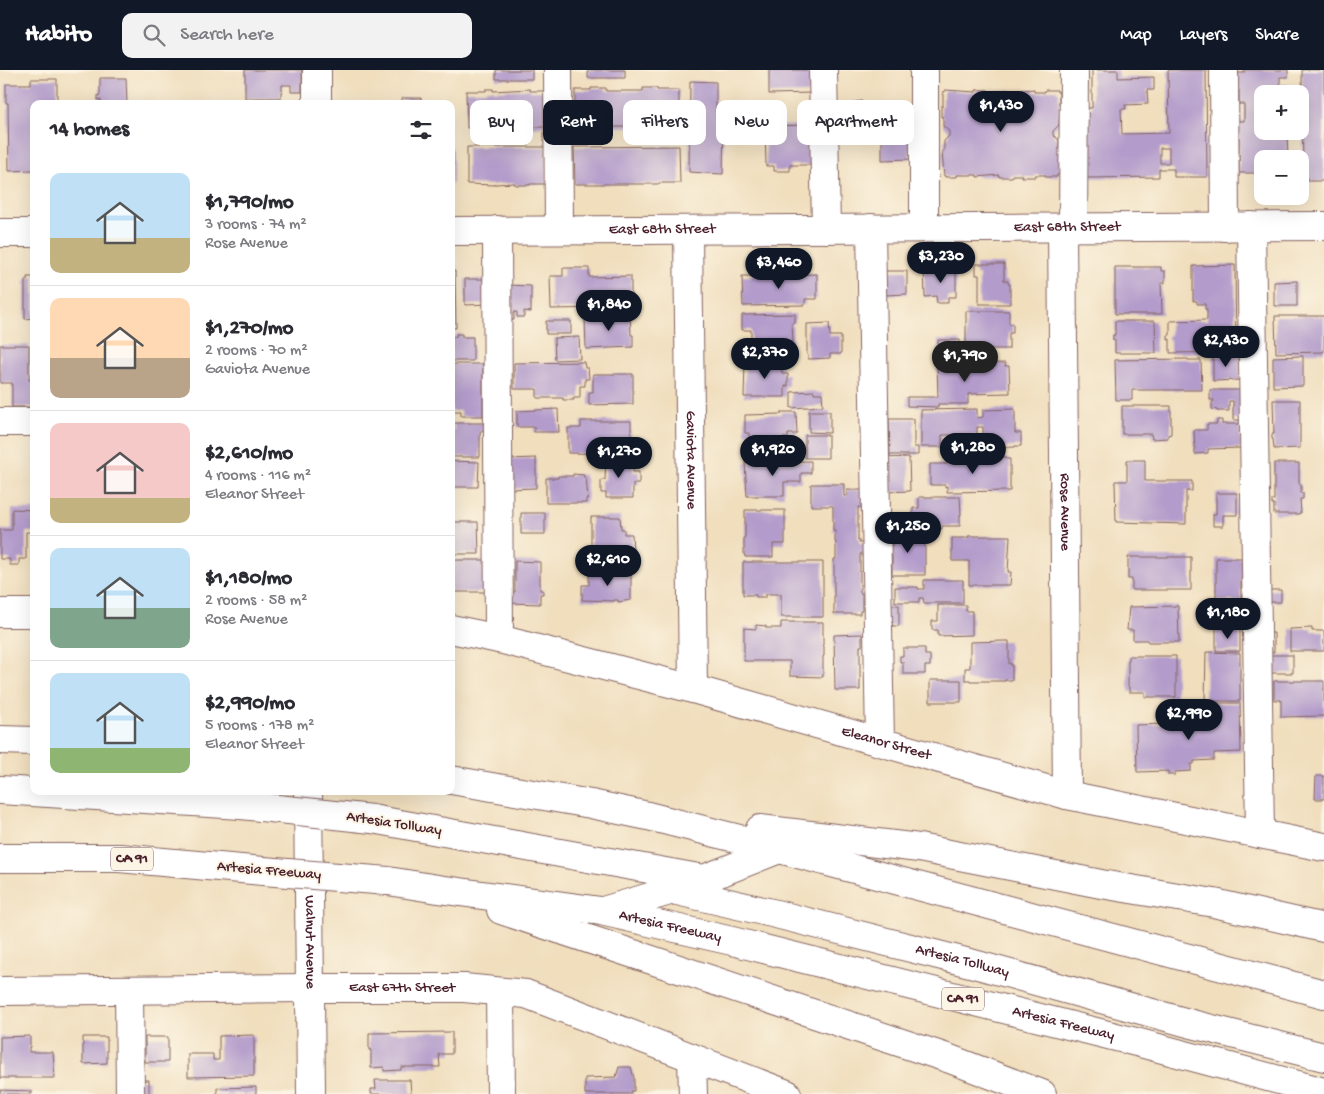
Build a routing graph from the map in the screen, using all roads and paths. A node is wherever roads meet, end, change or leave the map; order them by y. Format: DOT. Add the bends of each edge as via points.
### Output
graph roads {
  1 [pos="317,70"];
  2 [pos="558,70"];
  3 [pos="822,70"];
  4 [pos="924,70"];
  5 [pos="1074,70"];
  6 [pos="1224,70"];
  7 [pos="317,100"];
  8 [pos="1238,226"];
  9 [pos="1324,226"];
  10 [pos="871,228"];
  11 [pos="924,228"];
  12 [pos="1067,228"];
  13 [pos="826,229"];
  14 [pos="497,230"];
  15 [pos="559,230"];
  16 [pos="688,230"];
  17 [pos="455,231"];
  18 [pos="0,233"];
  19 [pos="30,233"];
  20 [pos="0,422"];
  21 [pos="30,422"];
  22 [pos="0,613"];
  23 [pos="30,613"];
  24 [pos="455,630"];
  25 [pos="499,639"];
  26 [pos="693,689"];
  27 [pos="0,740"];
  28 [pos="30,741"];
  29 [pos="880,742"];
  30 [pos="455,781"];
  31 [pos="0,790"];
  32 [pos="30,792"];
  33 [pos="80,795"];
  34 [pos="308,795"];
  35 [pos="1067,795"];
  36 [pos="648,816"];
  37 [pos="1260,834"];
  38 [pos="1324,846"];
  39 [pos="779,849"];
  40 [pos="0,858"];
  41 [pos="438,889"];
  42 [pos="602,911"];
  43 [pos="1324,928"];
  44 [pos="310,988"];
  45 [pos="129,990"];
  46 [pos="0,991"];
  47 [pos="500,992"];
  48 [pos="1324,994"];
  49 [pos="1324,1057"];
  50 [pos="692,1058"];
  51 [pos="1324,1092"];
  52 [pos="130,1094"];
  53 [pos="311,1094"];
  54 [pos="501,1094"];
  55 [pos="693,1094"];
  56 [pos="787,1094"];
  57 [pos="1042,1094"];
  1 -- 7 [label="main road"];
  2 -- 15 [label="main road"];
  3 -- 13 [label="main road"];
  4 -- 11 [label="main road"];
  5 -- 12 [label="main road, Rose Avenue"];
  6 -- 8 [label="main road"];
  8 -- 9 [label="main road, East 68th Street"];
  8 -- 12 [label="main road, East 68th Street"];
  8 -- 37 [label="main road"];
  10 -- 11 [label="main road, East 68th Street"];
  10 -- 13 [label="main road, East 68th Street"];
  10 -- 29 [label="main road"];
  11 -- 12 [label="main road, East 68th Street"];
  12 -- 35 [label="main road, Rose Avenue"];
  13 -- 16 [label="main road, East 68th Street"];
  14 -- 15 [label="main road, East 68th Street"];
  14 -- 17 [label="main road, East 68th Street"];
  14 -- 25 [label="main road"];
  15 -- 16 [label="main road, East 68th Street"];
  16 -- 26 [label="main road, Gaviota Avenue"];
  18 -- 19 [label="main road"];
  20 -- 21 [label="main road"];
  22 -- 23 [label="main road"];
  24 -- 25 [label="main road, Eleanor Street"];
  25 -- 26 [label="main road, Eleanor Street"];
  26 -- 29 [label="main road, Eleanor Street"];
  27 -- 28 [label="main road"];
  29 -- 35 [label="main road, Eleanor Street"];
  30 -- 36 [label="main road"];
  31 -- 32 [label="main road, Artesia Tollway, bridge"];
  33 -- 39 [label="main road, Artesia Tollway, bridge" via="241,805 372,819 704,879"];
  34 -- 44 [label="main road, Walnut Avenue"];
  35 -- 37 [label="main road, Eleanor Street"];
  36 -- 39 [label="main road"];
  36 -- 43 [label="main road" via="919,848"];
  37 -- 38 [label="main road, Eleanor Street"];
  39 -- 48 [label="main road"];
  40 -- 41 [label="main road, Artesia Freeway / CA 91, bridge" via="119,858 388,881"];
  41 -- 42 [label="main road, Artesia Freeway / CA 91"];
  41 -- 57 [label="main road" via="950,1059"];
  42 -- 49 [label="main road, Artesia Tollway" via="673,890 964,962"];
  42 -- 51 [label="main road, Artesia Freeway / CA 91" via="1131,1040"];
  44 -- 45 [label="main road, East 67th Street"];
  44 -- 47 [label="main road, East 67th Street" via="464,988"];
  44 -- 53 [label="main road, Walnut Avenue"];
  45 -- 46 [label="main road, East 67th Street"];
  45 -- 52 [label="main road"];
  47 -- 50 [label="main road, East 67th Street" via="526,994"];
  47 -- 54 [label="main road"];
  50 -- 55 [label="main road"];
  50 -- 56 [label="main road, East 67th Street"];
}
